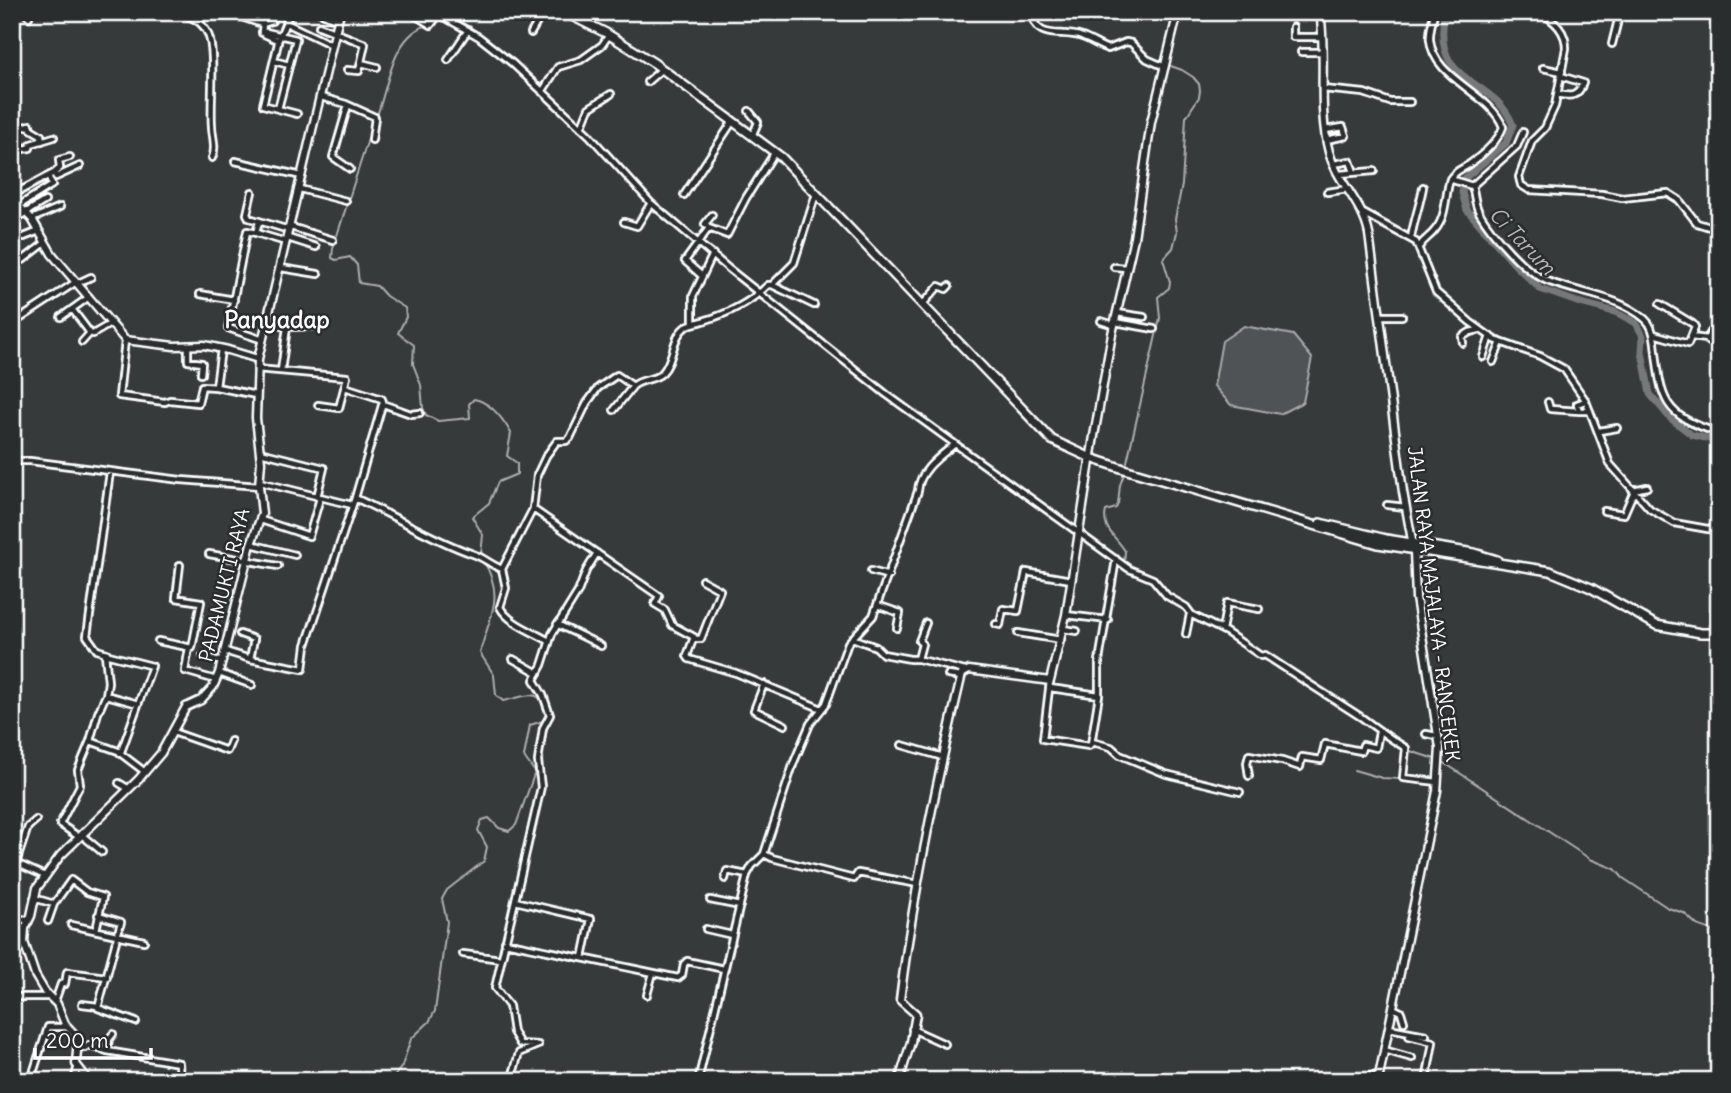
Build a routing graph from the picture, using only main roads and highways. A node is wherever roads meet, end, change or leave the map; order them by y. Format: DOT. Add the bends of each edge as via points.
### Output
graph roads {
  1 [pos="564,12"];
  2 [pos="1719,633"];
  1 -- 2 [label="main road" via="662,69 775,152 1046,435 1066,447 1353,538 1550,570 1656,625"];
}
